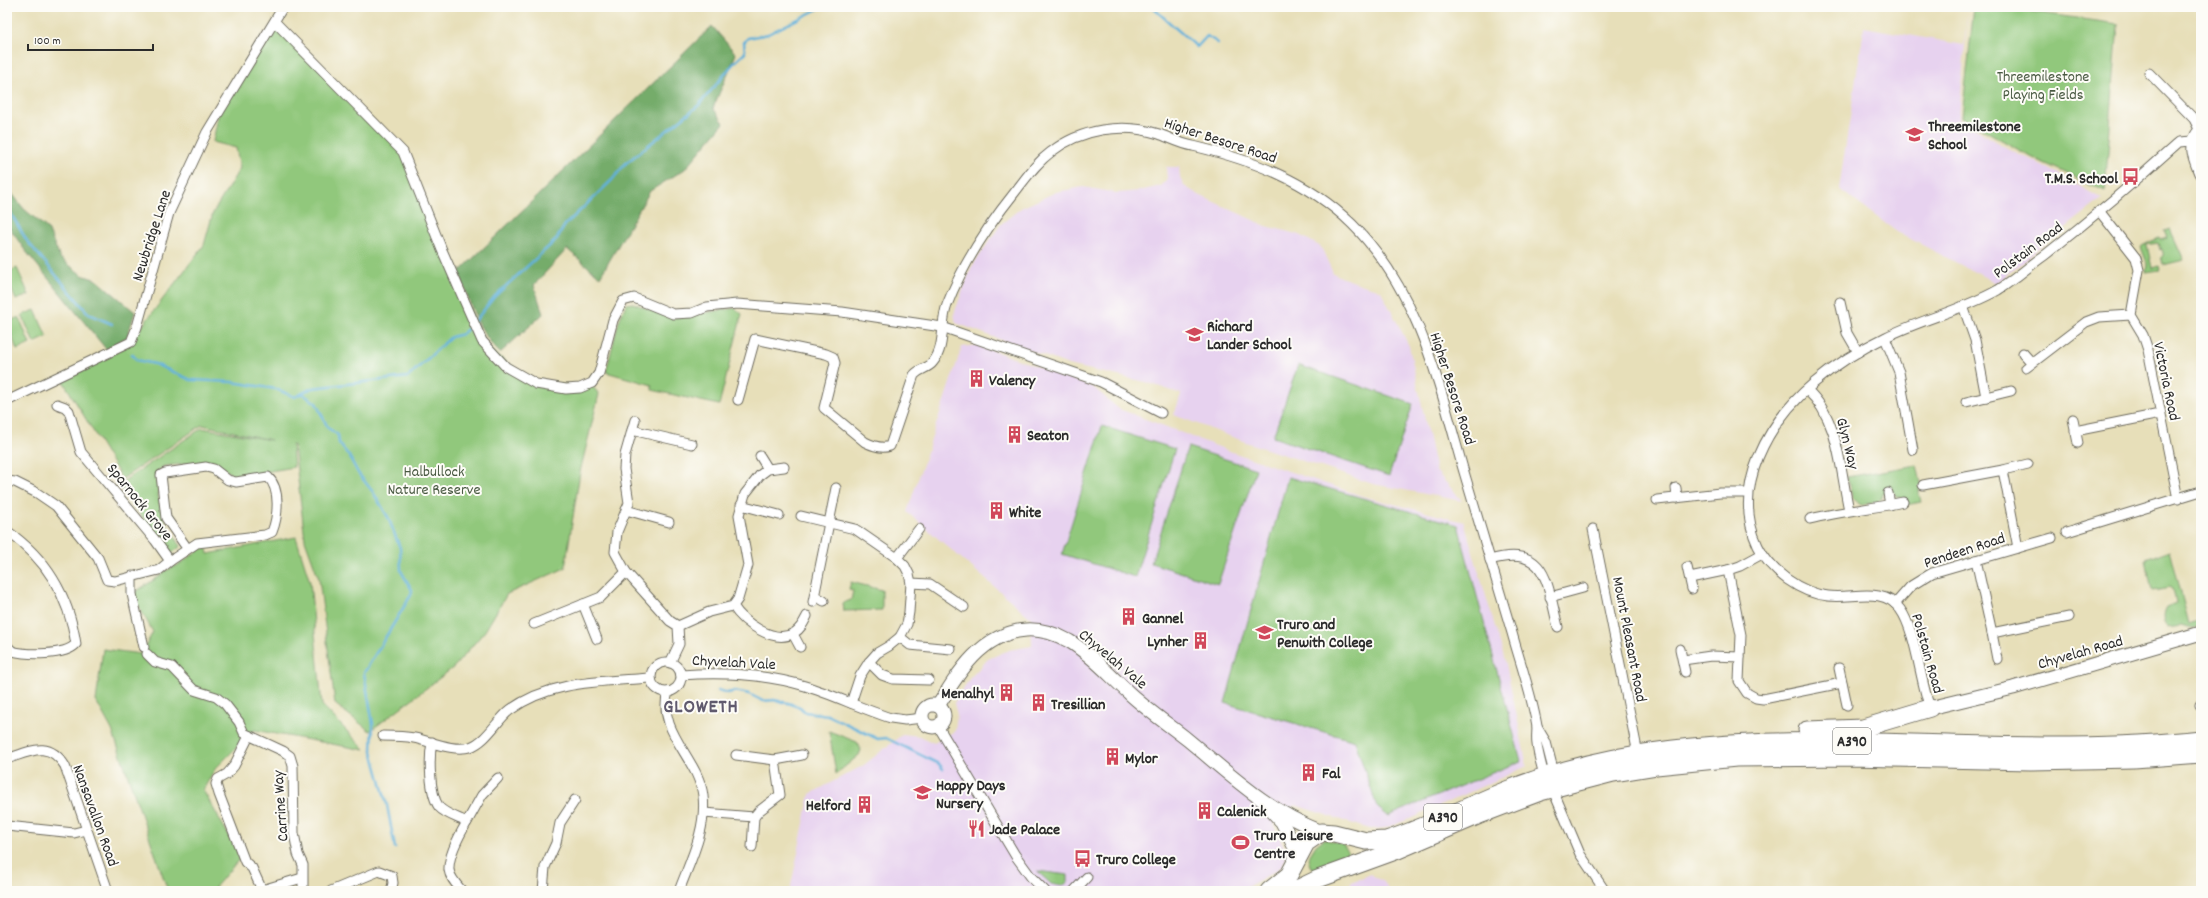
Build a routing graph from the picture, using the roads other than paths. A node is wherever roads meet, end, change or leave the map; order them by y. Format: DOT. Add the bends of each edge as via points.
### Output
graph roads {
  1 [pos="284,7"];
  2 [pos="275,22"];
  3 [pos="2149,73"];
  4 [pos="2198,134"];
  5 [pos="2201,173"];
  6 [pos="2100,212"];
  7 [pos="1840,302"];
  8 [pos="1963,306"];
  9 [pos="2131,314"];
  10 [pos="942,327"];
  11 [pos="1885,338"];
  12 [pos="1858,352"];
  13 [pos="2023,353"];
  14 [pos="1807,390"];
  15 [pos="2011,390"];
  16 [pos="1986,397"];
  17 [pos="738,400"];
  18 [pos="7,401"];
  19 [pos="1966,402"];
  20 [pos="57,404"];
  21 [pos="1161,413"];
  22 [pos="2160,414"];
  23 [pos="2073,419"];
  24 [pos="635,420"];
  25 [pos="632,430"];
  26 [pos="2076,431"];
  27 [pos="2078,443"];
  28 [pos="692,444"];
  29 [pos="1913,450"];
  30 [pos="760,456"];
  31 [pos="2028,464"];
  32 [pos="784,467"];
  33 [pos="768,469"];
  34 [pos="2003,470"];
  35 [pos="7,481"];
  36 [pos="1923,485"];
  37 [pos="836,488"];
  38 [pos="1676,488"];
  39 [pos="2201,491"];
  40 [pos="1748,493"];
  41 [pos="1888,493"];
  42 [pos="1677,498"];
  43 [pos="2178,499"];
  44 [pos="1657,500"];
  45 [pos="1903,502"];
  46 [pos="742,505"];
  47 [pos="1890,505"];
  48 [pos="626,510"];
  49 [pos="1849,510"];
  50 [pos="779,514"];
  51 [pos="801,516"];
  52 [pos="1810,519"];
  53 [pos="669,522"];
  54 [pos="830,522"];
  55 [pos="919,529"];
  56 [pos="1593,529"];
  57 [pos="7,531"];
  58 [pos="2067,532"];
  59 [pos="2052,538"];
  60 [pos="187,548"];
  61 [pos="2018,548"];
  62 [pos="1762,554"];
  63 [pos="897,558"];
  64 [pos="1490,560"];
  65 [pos="1976,560"];
  66 [pos="170,561"];
  67 [pos="1687,567"];
  68 [pos="1728,570"];
  69 [pos="626,572"];
  70 [pos="132,576"];
  71 [pos="1690,578"];
  72 [pos="911,583"];
  73 [pos="1583,588"];
  74 [pos="1692,589"];
  75 [pos="1550,597"];
  76 [pos="824,601"];
  77 [pos="583,604"];
  78 [pos="1895,604"];
  79 [pos="733,606"];
  80 [pos="964,607"];
  81 [pos="807,616"];
  82 [pos="2069,617"];
  83 [pos="534,624"];
  84 [pos="678,626"];
  85 [pos="1558,627"];
  86 [pos="1992,633"];
  87 [pos="2201,633"];
  88 [pos="793,634"];
  89 [pos="900,637"];
  90 [pos="597,639"];
  91 [pos="7,646"];
  92 [pos="800,647"];
  93 [pos="951,649"];
  94 [pos="1680,649"];
  95 [pos="1740,657"];
  96 [pos="1997,659"];
  97 [pos="1683,660"];
  98 [pos="869,662"];
  99 [pos="670,663"];
  100 [pos="1839,668"];
  101 [pos="1685,672"];
  102 [pos="681,675"];
  103 [pos="650,678"];
  104 [pos="929,680"];
  105 [pos="1842,683"];
  106 [pos="668,692"];
  107 [pos="851,703"];
  108 [pos="1846,705"];
  109 [pos="938,706"];
  110 [pos="1933,711"];
  111 [pos="923,718"];
  112 [pos="938,726"];
  113 [pos="249,736"];
  114 [pos="383,736"];
  115 [pos="2201,739"];
  116 [pos="432,742"];
  117 [pos="1712,745"];
  118 [pos="1638,754"];
  119 [pos="2201,754"];
  120 [pos="736,755"];
  121 [pos="802,755"];
  122 [pos="7,759"];
  123 [pos="775,760"];
  124 [pos="498,778"];
  125 [pos="1551,783"];
  126 [pos="575,800"];
  127 [pos="1267,805"];
  128 [pos="704,813"];
  129 [pos="754,818"];
  130 [pos="467,822"];
  131 [pos="7,826"];
  132 [pos="86,830"];
  133 [pos="1322,832"];
  134 [pos="1339,834"];
  135 [pos="752,847"];
  136 [pos="1299,857"];
  137 [pos="1350,868"];
  138 [pos="1088,877"];
  139 [pos="302,878"];
  140 [pos="1318,879"];
  141 [pos="108,891"];
  142 [pos="303,891"];
  143 [pos="330,891"];
  144 [pos="391,891"];
  145 [pos="462,891"];
  146 [pos="543,891"];
  147 [pos="681,891"];
  148 [pos="1045,891"];
  149 [pos="1074,891"];
  150 [pos="1269,891"];
  151 [pos="1293,891"];
  152 [pos="1605,891"];
  1 -- 2 [label="street, Newbridge Lane"];
  2 -- 10 [label="street" via="402,152 472,320 486,347 506,367 536,384 566,389 592,384 599,374 613,320 623,301 634,298 673,314 737,304 842,312"];
  2 -- 18 [label="street, Newbridge Lane" via="207,132 169,213 131,342"];
  3 -- 4 [label="street" via="2194,119"];
  4 -- 5 [label="street" via="2194,153"];
  4 -- 6 [label="street, Polstain Road" via="2179,142"];
  6 -- 8 [label="street, Polstain Road" via="1999,289"];
  6 -- 9 [label="street" via="2136,258 2139,270"];
  7 -- 12 [label="street" via="1847,333"];
  8 -- 11 [label="street, Polstain Road"];
  8 -- 16 [label="street" via="1975,340"];
  9 -- 13 [label="street" via="2099,317 2086,322 2029,366"];
  9 -- 22 [label="street, Victoria Road" via="2143,334 2148,350"];
  10 -- 17 [label="street, Higher Besore Road" via="942,340 935,360 914,375 890,446 885,448 865,442 824,408 835,363 833,357 826,354 755,339"];
  10 -- 21 [label="street" via="1101,382"];
  10 -- 64 [label="street, Higher Besore Road" via="942,319 952,291 978,242 1039,162 1070,140 1100,130 1139,130 1255,163 1295,181 1341,214 1369,243 1397,283 1426,349"];
  11 -- 12 [label="street, Polstain Road"];
  11 -- 29 [label="street" via="1899,372"];
  12 -- 14 [label="street, Polstain Road" via="1814,382"];
  14 -- 40 [label="street, Polstain Road" via="1768,438 1752,472"];
  14 -- 49 [label="street, Glyn Way" via="1819,402 1830,421"];
  15 -- 16 [label="street"];
  16 -- 19 [label="street"];
  20 -- 66 [label="street, Sparnock Grove" via="69,411 81,452"];
  22 -- 26 [label="street"];
  22 -- 43 [label="street, Victoria Road"];
  23 -- 26 [label="street"];
  24 -- 25 [label="street"];
  25 -- 28 [label="street"];
  25 -- 48 [label="street" via="625,455 624,469 629,503"];
  26 -- 27 [label="street"];
  30 -- 33 [label="street"];
  31 -- 34 [label="street"];
  32 -- 33 [label="street"];
  33 -- 46 [label="street" via="750,485"];
  34 -- 36 [label="street"];
  34 -- 61 [label="street"];
  35 -- 70 [label="street, Sparnock Grove" via="15,482 37,493 56,506 98,558 107,580 115,581"];
  37 -- 54 [label="street"];
  38 -- 42 [label="street"];
  39 -- 43 [label="street"];
  40 -- 42 [label="street"];
  40 -- 62 [label="street, Polstain Road" via="1754,536"];
  41 -- 47 [label="street"];
  42 -- 44 [label="street"];
  43 -- 58 [label="street"];
  45 -- 47 [label="street"];
  46 -- 50 [label="street"];
  46 -- 79 [label="street" via="739,515 740,527 748,565 743,588"];
  47 -- 49 [label="street"];
  48 -- 53 [label="street"];
  48 -- 69 [label="street" via="614,543 618,561"];
  49 -- 52 [label="street"];
  51 -- 54 [label="street"];
  54 -- 63 [label="street" via="855,528"];
  54 -- 76 [label="street" via="814,599"];
  55 -- 63 [label="street"];
  56 -- 118 [label="street, Mount Pleasant Road"];
  57 -- 91 [label="street" via="47,568 69,610 76,644 71,649 37,654 12,651"];
  59 -- 61 [label="street, Pendeen Road"];
  60 -- 60 [label="street" via="197,543 266,535 272,532 277,504 274,482 268,477 236,482 206,467 161,475 166,518"];
  60 -- 66 [label="street"];
  61 -- 65 [label="street, Pendeen Road"];
  62 -- 68 [label="street"];
  62 -- 78 [label="street, Polstain Road" via="1784,577 1805,589 1825,596 1871,594"];
  63 -- 72 [label="street" via="905,566"];
  64 -- 75 [label="street" via="1515,555 1532,560 1540,569"];
  64 -- 125 [label="street, Higher Besore Road" via="1537,726 1537,745"];
  65 -- 78 [label="street, Pendeen Road" via="1924,577 1906,591"];
  65 -- 86 [label="street"];
  66 -- 70 [label="street, Sparnock Grove" via="158,570"];
  67 -- 71 [label="street"];
  68 -- 71 [label="street"];
  68 -- 95 [label="street" via="1741,635"];
  69 -- 77 [label="street" via="601,597"];
  69 -- 84 [label="street" via="670,621"];
  70 -- 113 [label="street" via="132,594 146,651 155,662 172,667 194,690 216,697 225,704 244,733"];
  71 -- 74 [label="street"];
  72 -- 80 [label="street" via="930,584"];
  72 -- 89 [label="street" via="910,612"];
  73 -- 75 [label="street"];
  75 -- 85 [label="street"];
  77 -- 83 [label="street"];
  77 -- 90 [label="street"];
  78 -- 110 [label="street, Polstain Road" via="1906,622"];
  79 -- 84 [label="street" via="709,612"];
  79 -- 88 [label="street" via="747,622 763,631 774,635"];
  81 -- 88 [label="street" via="801,627"];
  82 -- 86 [label="street"];
  84 -- 99 [label="street" via="679,644"];
  86 -- 96 [label="street"];
  87 -- 110 [label="street, Chyvelah Road"];
  88 -- 92 [label="street"];
  89 -- 93 [label="street" via="910,645"];
  89 -- 98 [label="street"];
  94 -- 97 [label="street"];
  95 -- 97 [label="street" via="1702,656"];
  95 -- 105 [label="street" via="1739,682 1746,693 1756,698"];
  97 -- 101 [label="street"];
  98 -- 104 [label="street" via="882,675 893,679"];
  98 -- 107 [label="street" via="860,676"];
  99 -- 102 [label="street, Chyvelah Vale" via="677,667"];
  99 -- 103 [label="street, Chyvelah Vale" via="657,665"];
  100 -- 105 [label="street"];
  102 -- 106 [label="street, Chyvelah Vale" via="679,684"];
  102 -- 107 [label="street, Chyvelah Vale" via="729,674 769,677 806,686"];
  103 -- 106 [label="street" via="656,688"];
  103 -- 116 [label="street" via="550,689 510,711 470,747 460,748"];
  105 -- 108 [label="street"];
  106 -- 128 [label="street" via="666,698 670,728 697,774 703,795"];
  107 -- 111 [label="street, Chyvelah Vale" via="891,718"];
  109 -- 111 [label="street, Chyvelah Vale" via="926,708"];
  109 -- 112 [label="street" via="943,711 944,718"];
  109 -- 127 [label="street, Chyvelah Vale" via="958,675 989,642 1006,634 1026,630 1056,635 1084,653 1129,693"];
  110 -- 117 [label="highway" via="1863,728 1770,733"];
  111 -- 112 [label="street" via="930,726"];
  112 -- 148 [label="street" via="1015,855"];
  113 -- 139 [label="street, Carrine Way" via="290,756 293,766 294,833 303,865"];
  113 -- 139 [label="street" via="234,766 218,779 216,784 219,794 245,862 252,868 262,890"];
  114 -- 116 [label="street" via="401,736"];
  115 -- 117 [label="highway, A390" via="2067,746 1820,741"];
  116 -- 130 [label="street" via="429,762 436,800 440,808"];
  117 -- 118 [label="highway, A390"];
  118 -- 125 [label="highway, A390"];
  119 -- 125 [label="highway, A390" via="2052,761 1849,757 1736,758 1642,768"];
  120 -- 123 [label="street"];
  121 -- 123 [label="street"];
  122 -- 132 [label="street, Nansavallon Road" via="40,749 52,751 59,757 65,766"];
  123 -- 129 [label="street" via="780,795"];
  124 -- 130 [label="street" via="482,795"];
  125 -- 134 [label="highway, A390" via="1510,789 1386,840 1366,841"];
  125 -- 137 [label="highway, A390" via="1398,850"];
  125 -- 152 [label="street, Higher Besore Road" via="1580,854"];
  126 -- 146 [label="street" via="560,823 556,843 545,867"];
  127 -- 133 [label="street, Chyvelah Vale"];
  127 -- 136 [label="street, Chyvelah Vale" via="1282,822"];
  128 -- 129 [label="street"];
  128 -- 147 [label="street"];
  129 -- 135 [label="street"];
  130 -- 145 [label="street" via="457,841 449,869 450,875"];
  131 -- 132 [label="street" via="74,833"];
  132 -- 141 [label="street, Nansavallon Road"];
  133 -- 134 [label="highway, A390"];
  133 -- 136 [label="highway" via="1309,840"];
  134 -- 137 [label="highway" via="1352,848 1353,860"];
  136 -- 140 [label="highway"];
  136 -- 150 [label="highway" via="1289,875"];
  137 -- 140 [label="highway, A390"];
  138 -- 149 [label="street"];
  139 -- 142 [label="street, Carrine Way"];
  140 -- 151 [label="highway, A390"];
  143 -- 144 [label="street" via="379,871 392,876"];
}
